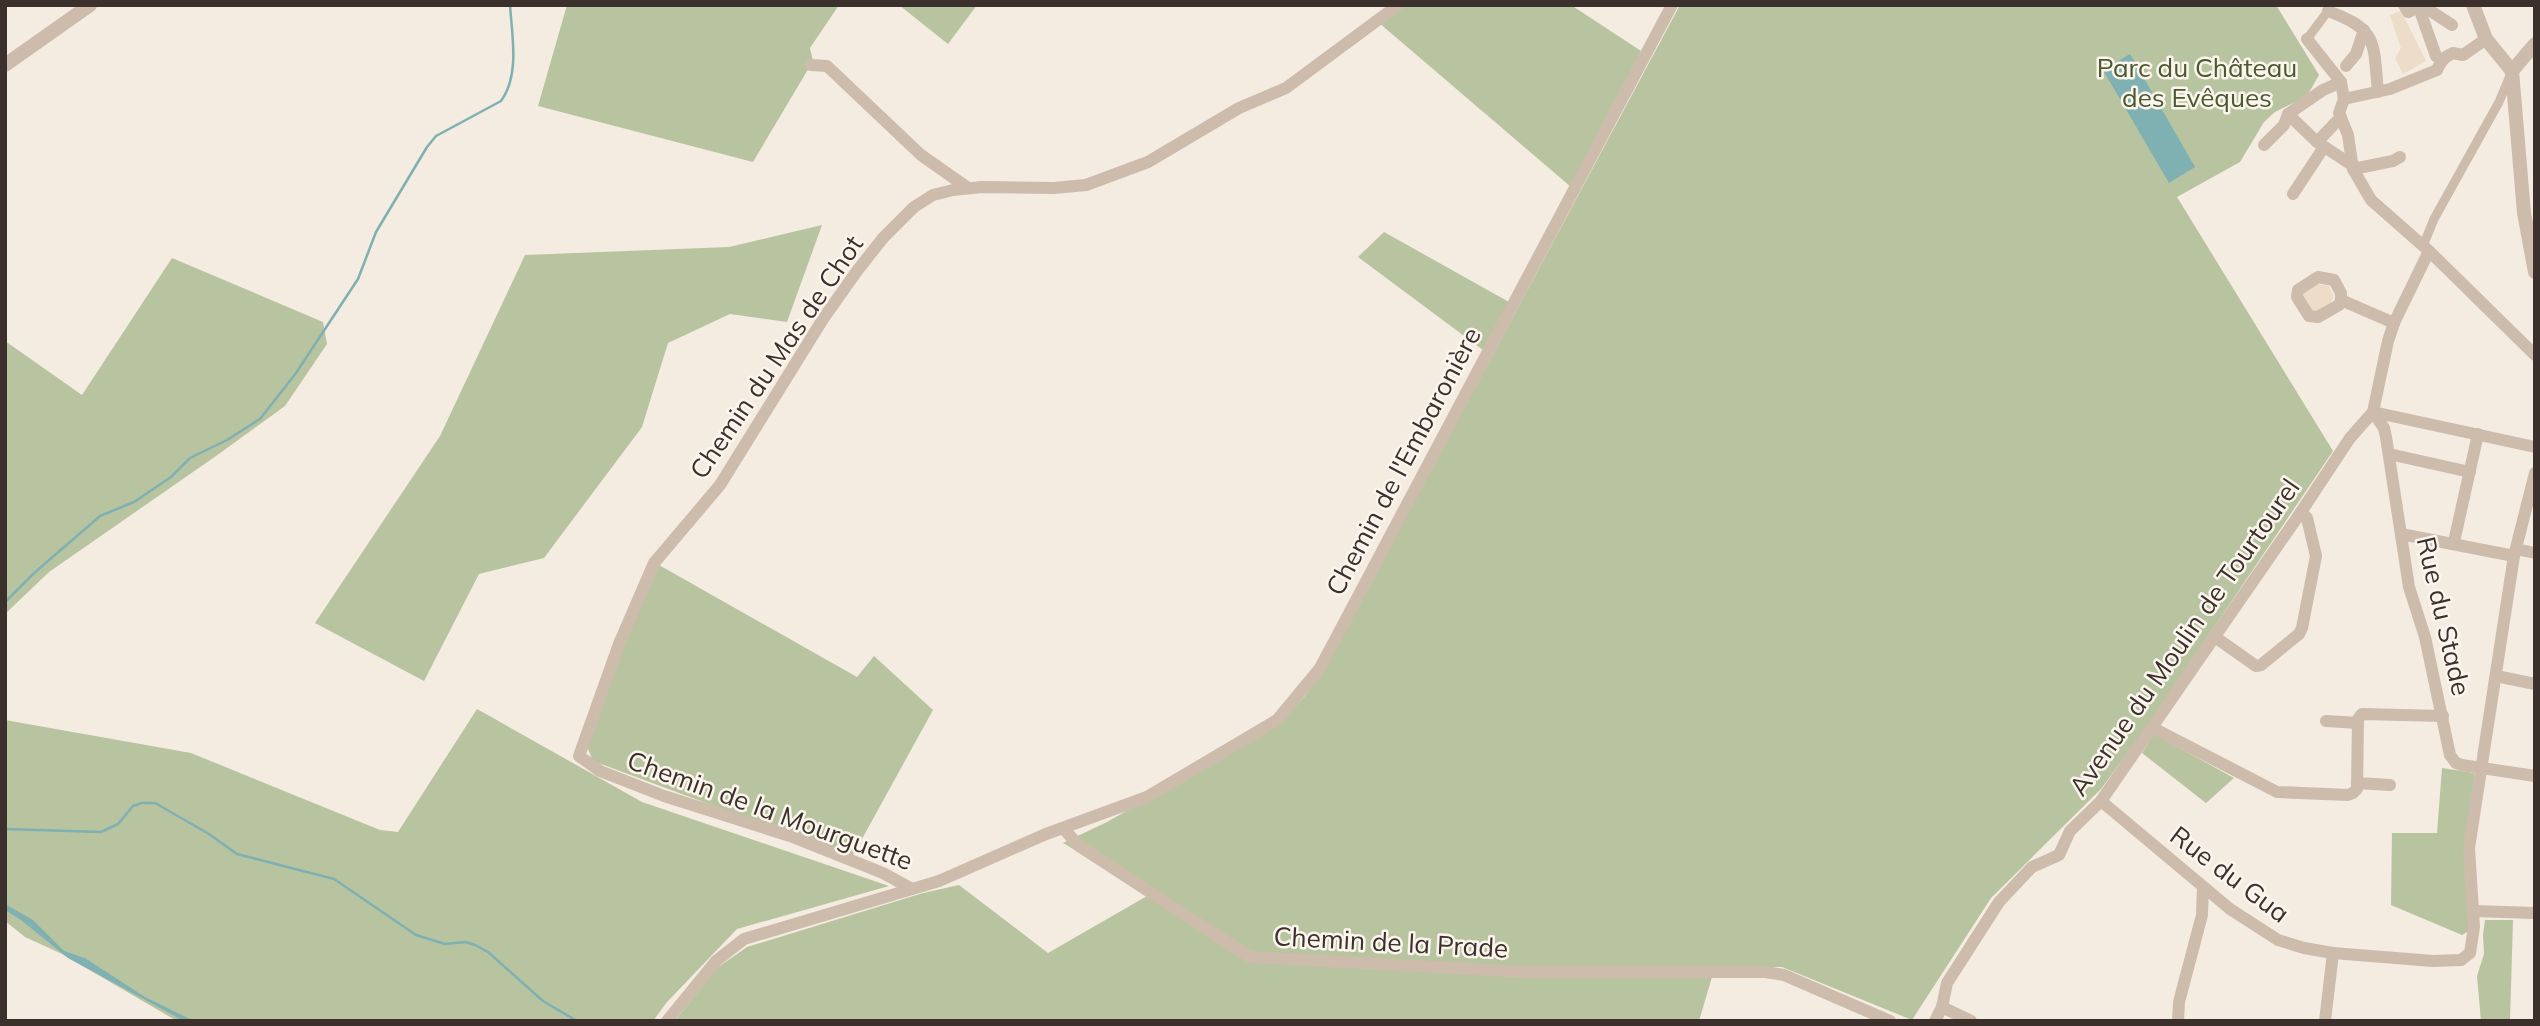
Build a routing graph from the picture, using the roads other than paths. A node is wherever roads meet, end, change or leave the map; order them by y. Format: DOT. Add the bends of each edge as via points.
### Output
graph roads {
  1 [pos="90,5"];
  2 [pos="1398,5"];
  3 [pos="1672,5"];
  4 [pos="2473,5"];
  5 [pos="2415,7"];
  6 [pos="2336,11"];
  7 [pos="2452,25"];
  8 [pos="2364,30"];
  9 [pos="2308,39"];
  10 [pos="2486,39"];
  11 [pos="2535,44"];
  12 [pos="2441,60"];
  13 [pos="5,65"];
  14 [pos="811,65"];
  15 [pos="2512,71"];
  16 [pos="2341,74"];
  17 [pos="2378,92"];
  18 [pos="2344,99"];
  19 [pos="2288,114"];
  20 [pos="2341,117"];
  21 [pos="2264,145"];
  22 [pos="2320,145"];
  23 [pos="2400,157"];
  24 [pos="2352,167"];
  25 [pos="968,188"];
  26 [pos="2293,194"];
  27 [pos="2426,248"];
  28 [pos="2535,272"];
  29 [pos="2341,300"];
  30 [pos="2394,323"];
  31 [pos="2535,355"];
  32 [pos="2373,412"];
  33 [pos="2478,434"];
  34 [pos="2535,447"];
  35 [pos="2389,454"];
  36 [pos="2470,472"];
  37 [pos="2535,473"];
  38 [pos="2301,512"];
  39 [pos="2401,534"];
  40 [pos="2454,542"];
  41 [pos="2515,552"];
  42 [pos="2535,553"];
  43 [pos="2215,636"];
  44 [pos="2496,676"];
  45 [pos="2535,684"];
  46 [pos="2443,716"];
  47 [pos="2326,721"];
  48 [pos="2358,723"];
  49 [pos="2153,728"];
  50 [pos="579,756"];
  51 [pos="2482,767"];
  52 [pos="2535,776"];
  53 [pos="2357,783"];
  54 [pos="2390,785"];
  55 [pos="2101,801"];
  56 [pos="1064,829"];
  57 [pos="2203,887"];
  58 [pos="912,889"];
  59 [pos="2223,902"];
  60 [pos="2474,911"];
  61 [pos="2535,913"];
  62 [pos="2202,915"];
  63 [pos="2333,953"];
  64 [pos="1942,1007"];
  65 [pos="667,1021"];
  66 [pos="1889,1021"];
  67 [pos="1934,1021"];
  68 [pos="1971,1021"];
  69 [pos="2178,1021"];
  70 [pos="2325,1021"];
  1 -- 13 [label="street"];
  2 -- 25 [label="street, Chemin du Mas de Chot" via="1286,88 1239,108 1148,162 1086,185"];
  3 -- 56 [label="street, Chemin de l'Embaronière" via="1320,668 1277,720 1147,797"];
  4 -- 10 [label="street"];
  5 -- 7 [label="street"];
  5 -- 12 [label="street"];
  6 -- 8 [label="street"];
  6 -- 9 [label="street"];
  8 -- 16 [label="street" via="2356,54"];
  8 -- 17 [label="street" via="2374,52"];
  9 -- 16 [label="street"];
  10 -- 12 [label="street" via="2463,55 2453,53"];
  10 -- 15 [label="street"];
  11 -- 15 [label="street"];
  12 -- 17 [label="street" via="2437,70"];
  14 -- 25 [label="street" via="827,66 921,155"];
  15 -- 27 [label="street" via="2434,219"];
  15 -- 28 [label="street" via="2524,213"];
  16 -- 18 [label="street"];
  16 -- 19 [label="street"];
  17 -- 18 [label="street"];
  18 -- 20 [label="street"];
  19 -- 21 [label="street" via="2284,125"];
  19 -- 22 [label="street"];
  20 -- 22 [label="street"];
  20 -- 24 [label="street"];
  22 -- 24 [label="street"];
  22 -- 26 [label="street"];
  23 -- 24 [label="street"];
  24 -- 27 [label="street" via="2371,201"];
  25 -- 50 [label="street, Chemin du Mas de Chot" via="922,201 883,239 822,319 720,485 654,564"];
  27 -- 30 [label="street, Avenue du Moulin de Tourtourel"];
  27 -- 31 [label="street"];
  29 -- 30 [label="street"];
  30 -- 32 [label="street, Avenue du Moulin de Tourtourel"];
  32 -- 33 [label="street"];
  32 -- 35 [label="street, Rue du Stade" via="2384,428"];
  32 -- 38 [label="street, Avenue du Moulin de Tourtourel"];
  33 -- 34 [label="street"];
  33 -- 36 [label="street"];
  35 -- 36 [label="street"];
  35 -- 39 [label="street, Rue du Stade"];
  36 -- 40 [label="street"];
  37 -- 41 [label="street"];
  38 -- 43 [label="street, Avenue du Moulin de Tourtourel"];
  38 -- 43 [label="street" via="2307,518 2316,556 2299,634 2261,666"];
  39 -- 40 [label="street"];
  39 -- 46 [label="street, Rue du Stade" via="2409,587"];
  40 -- 41 [label="street"];
  41 -- 42 [label="street"];
  41 -- 44 [label="street"];
  43 -- 49 [label="street, Avenue du Moulin de Tourtourel"];
  44 -- 45 [label="street"];
  44 -- 51 [label="street"];
  46 -- 48 [label="street" via="2368,713 2362,714"];
  46 -- 51 [label="street, Rue du Stade" via="2453,760"];
  47 -- 48 [label="street"];
  48 -- 53 [label="street"];
  49 -- 53 [label="street" via="2277,792 2348,795"];
  49 -- 55 [label="street, Avenue du Moulin de Tourtourel"];
  50 -- 58 [label="street, Chemin de la Mourguette" via="600,771 790,836"];
  51 -- 52 [label="street"];
  51 -- 60 [label="street" via="2469,848"];
  53 -- 54 [label="street"];
  55 -- 57 [label="street, Rue du Gua"];
  55 -- 64 [label="street, Avenue du Moulin de Tourtourel" via="2070,831 2059,855 2032,867 1999,902 1947,984"];
  56 -- 58 [label="street, Chemin de la Mourguette"];
  56 -- 66 [label="street, Chemin de la Prade" via="1079,846 1250,957 1528,972 1766,972 1784,975"];
  57 -- 59 [label="street, Rue du Gua"];
  57 -- 62 [label="street"];
  58 -- 65 [label="street" via="744,939 716,961"];
  59 -- 62 [label="street"];
  59 -- 63 [label="street, Rue du Gua" via="2278,940"];
  60 -- 61 [label="street"];
  60 -- 63 [label="street, Rue du Gua" via="2470,953 2460,960"];
  62 -- 69 [label="street"];
  63 -- 70 [label="street"];
  64 -- 67 [label="street, Avenue du Moulin de Tourtourel"];
  64 -- 68 [label="street"];
}
